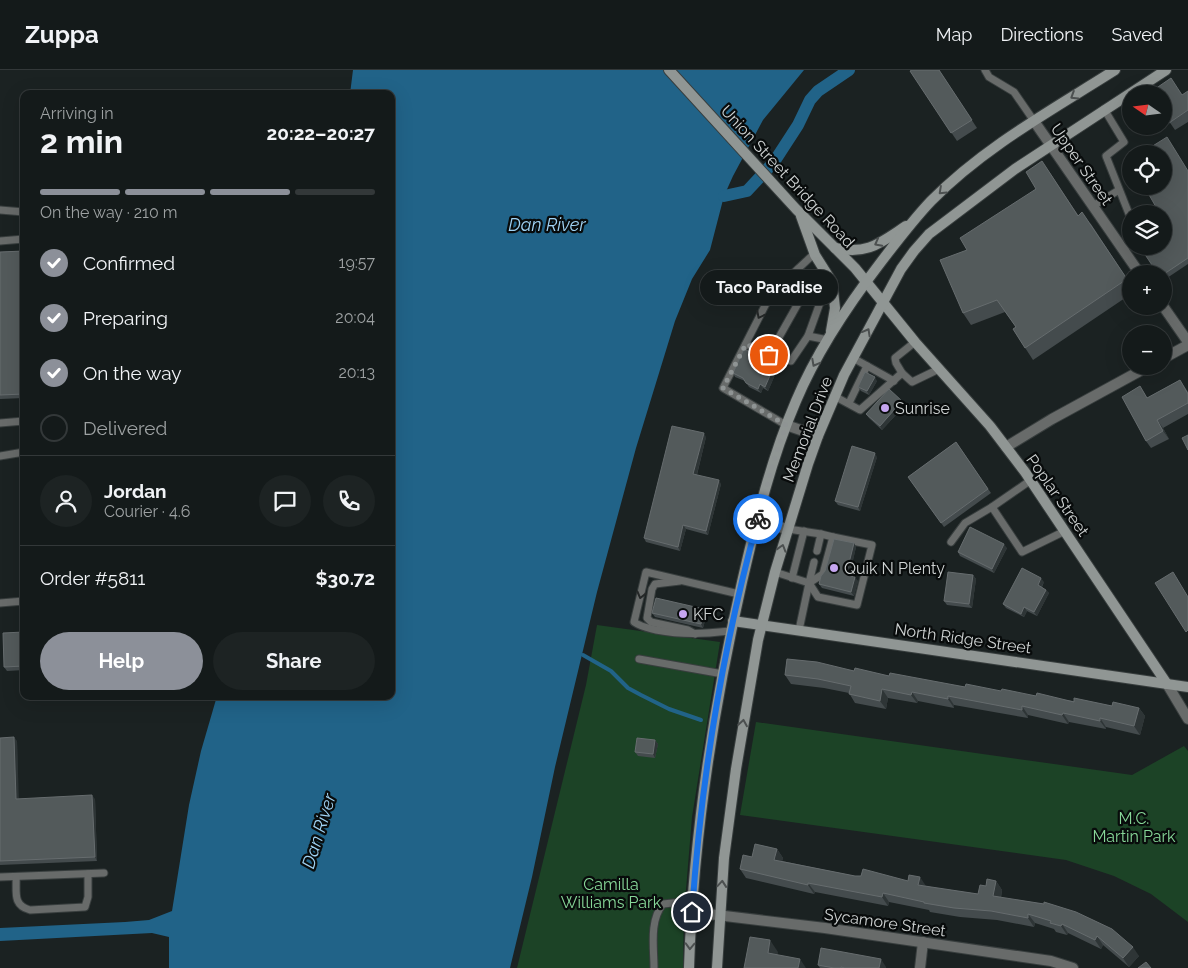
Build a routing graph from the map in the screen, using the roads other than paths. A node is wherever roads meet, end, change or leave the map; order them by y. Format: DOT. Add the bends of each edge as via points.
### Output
graph roads {
  1 [pos="670,70"];
  2 [pos="985,70"];
  3 [pos="1115,70"];
  4 [pos="1166,70"];
  5 [pos="1104,109"];
  6 [pos="1034,121"];
  7 [pos="1050,144"];
  8 [pos="1120,190"];
  9 [pos="1126,205"];
  10 [pos="1093,206"];
  11 [pos="0,210"];
  12 [pos="798,211"];
  13 [pos="20,212"];
  14 [pos="915,220"];
  15 [pos="20,238"];
  16 [pos="0,241"];
  17 [pos="1122,241"];
  18 [pos="835,248"];
  19 [pos="815,253"];
  20 [pos="798,269"];
  21 [pos="866,282"];
  22 [pos="809,284"];
  23 [pos="883,303"];
  24 [pos="1169,315"];
  25 [pos="808,336"];
  26 [pos="829,338"];
  27 [pos="915,342"];
  28 [pos="746,344"];
  29 [pos="1188,344"];
  30 [pos="1172,353"];
  31 [pos="769,355"];
  32 [pos="853,358"];
  33 [pos="867,366"];
  34 [pos="939,369"];
  35 [pos="902,373"];
  36 [pos="1133,375"];
  37 [pos="894,381"];
  38 [pos="834,396"];
  39 [pos="849,403"];
  40 [pos="20,421"];
  41 [pos="0,423"];
  42 [pos="786,425"];
  43 [pos="818,436"];
  44 [pos="1006,447"];
  45 [pos="20,453"];
  46 [pos="0,456"];
  47 [pos="1030,480"];
  48 [pos="992,507"];
  49 [pos="757,522"];
  50 [pos="788,529"];
  51 [pos="804,531"];
  52 [pos="1065,531"];
  53 [pos="821,534"];
  54 [pos="833,537"];
  55 [pos="951,542"];
  56 [pos="817,551"];
  57 [pos="814,562"];
  58 [pos="775,572"];
  59 [pos="792,578"];
  60 [pos="685,581"];
  61 [pos="809,583"];
  62 [pos="739,594"];
  63 [pos="20,601"];
  64 [pos="0,603"];
  65 [pos="761,625"];
  66 [pos="731,626"];
  67 [pos="799,630"];
  68 [pos="698,635"];
  69 [pos="639,659"];
  70 [pos="723,674"];
  71 [pos="1167,684"];
  72 [pos="1188,687"];
  73 [pos="1188,719"];
  74 [pos="104,873"];
  75 [pos="88,874"];
  76 [pos="16,877"];
  77 [pos="0,878"];
  78 [pos="692,901"];
  79 [pos="692,912"];
  80 [pos="719,915"];
  81 [pos="923,942"];
  82 [pos="654,968"];
  83 [pos="689,968"];
  84 [pos="717,968"];
  85 [pos="920,968"];
  86 [pos="1073,968"];
  1 -- 12 [label="main road, Union Street Bridge Road"];
  2 -- 6 [label="lane" via="988,77 1014,92"];
  3 -- 6 [label="main road, Memorial Drive, one-way"];
  4 -- 5 [label="main road, Memorial Drive"];
  5 -- 7 [label="main road, Memorial Drive"];
  5 -- 8 [label="lane" via="1124,142 1106,156"];
  6 -- 7 [label="street, Upper Street"];
  6 -- 14 [label="main road, Memorial Drive, one-way" via="958,176"];
  7 -- 10 [label="street, Upper Street"];
  7 -- 23 [label="main road, Memorial Drive" via="929,234 901,269"];
  8 -- 9 [label="lane"];
  8 -- 10 [label="lane"];
  10 -- 17 [label="street, Upper Street"];
  11 -- 13 [label="lane"];
  12 -- 18 [label="main road, Union Street Bridge Road"];
  12 -- 19 [label="main road"];
  14 -- 18 [label="main road, one-way" via="863,250"];
  14 -- 21 [label="main road, Memorial Drive"];
  15 -- 16 [label="lane"];
  18 -- 21 [label="main road, Union Street Bridge Road"];
  19 -- 20 [label="lane"];
  19 -- 26 [label="main road" via="832,282 835,308"];
  20 -- 22 [label="lane"];
  20 -- 28 [label="lane, one-way" via="771,294"];
  21 -- 23 [label="main road, Union Street Bridge Road"];
  21 -- 26 [label="main road, Memorial Drive"];
  22 -- 25 [label="lane" via="821,300"];
  22 -- 31 [label="lane"];
  23 -- 27 [label="main road, Poplar Street"];
  32 -- 23 [label="main road, Memorial Drive, one-way"];
  24 -- 29 [label="street"];
  25 -- 26 [label="lane"];
  25 -- 31 [label="lane" via="791,361"];
  26 -- 42 [label="main road, Memorial Drive, one-way"];
  27 -- 34 [label="main road, Poplar Street"];
  27 -- 35 [label="lane" via="895,358"];
  28 -- 31 [label="lane"];
  28 -- 42 [label="lane" via="723,388"];
  29 -- 30 [label="street"];
  32 -- 33 [label="lane"];
  32 -- 38 [label="main road, Memorial Drive"];
  33 -- 37 [label="lane"];
  33 -- 39 [label="lane"];
  34 -- 35 [label="lane" via="912,382"];
  34 -- 44 [label="main road, Poplar Street"];
  35 -- 37 [label="lane"];
  36 -- 44 [label="street"];
  37 -- 39 [label="lane" via="860,410"];
  38 -- 39 [label="lane"];
  38 -- 43 [label="main road, Memorial Drive"];
  40 -- 41 [label="lane"];
  42 -- 43 [label="street"];
  42 -- 49 [label="main road, Memorial Drive"];
  43 -- 50 [label="main road, Memorial Drive"];
  44 -- 47 [label="main road, Poplar Street"];
  45 -- 46 [label="lane"];
  47 -- 48 [label="lane"];
  47 -- 52 [label="main road, Poplar Street"];
  48 -- 52 [label="lane" via="1022,552"];
  48 -- 55 [label="lane" via="965,524"];
  49 -- 50 [label="street"];
  49 -- 62 [label="main road, Memorial Drive"];
  50 -- 51 [label="lane"];
  58 -- 50 [label="main road, Memorial Drive, one-way"];
  51 -- 53 [label="lane"];
  51 -- 59 [label="lane"];
  52 -- 71 [label="main road, Poplar Street"];
  53 -- 54 [label="lane"];
  53 -- 56 [label="lane"];
  54 -- 61 [label="lane" via="823,574"];
  54 -- 61 [label="lane" via="872,545 857,605 818,597"];
  57 -- 61 [label="lane"];
  58 -- 59 [label="lane"];
  58 -- 65 [label="main road, Memorial Drive"];
  59 -- 61 [label="lane"];
  60 -- 62 [label="lane"];
  60 -- 68 [label="lane" via="655,584 647,618 651,622"];
  60 -- 68 [label="lane, one-way" via="646,572 634,622 644,628"];
  61 -- 67 [label="lane"];
  62 -- 66 [label="main road, Memorial Drive"];
  63 -- 64 [label="lane"];
  65 -- 66 [label="main road, North Ridge Street"];
  65 -- 67 [label="main road, North Ridge Street"];
  80 -- 65 [label="main road, Memorial Drive, one-way" via="736,769"];
  66 -- 68 [label="lane"];
  66 -- 70 [label="main road, Memorial Drive"];
  67 -- 71 [label="main road, North Ridge Street"];
  69 -- 70 [label="lane"];
  70 -- 78 [label="main road, Memorial Drive" via="704,792"];
  71 -- 72 [label="main road, North Ridge Street"];
  71 -- 73 [label="street, Poplar Street"];
  74 -- 75 [label="lane"];
  75 -- 76 [label="lane"];
  75 -- 76 [label="lane" via="85,907 30,910 21,908 17,902"];
  76 -- 77 [label="lane"];
  78 -- 79 [label="main road, Memorial Drive"];
  78 -- 82 [label="lane" via="663,904 658,910 654,924"];
  79 -- 80 [label="street, Sycamore Street"];
  79 -- 83 [label="main road, Memorial Drive, one-way"];
  80 -- 81 [label="street, Sycamore Street"];
  80 -- 84 [label="main road, Memorial Drive"];
  81 -- 85 [label="street"];
  81 -- 86 [label="street, Sycamore Street" via="1051,961"];
}
